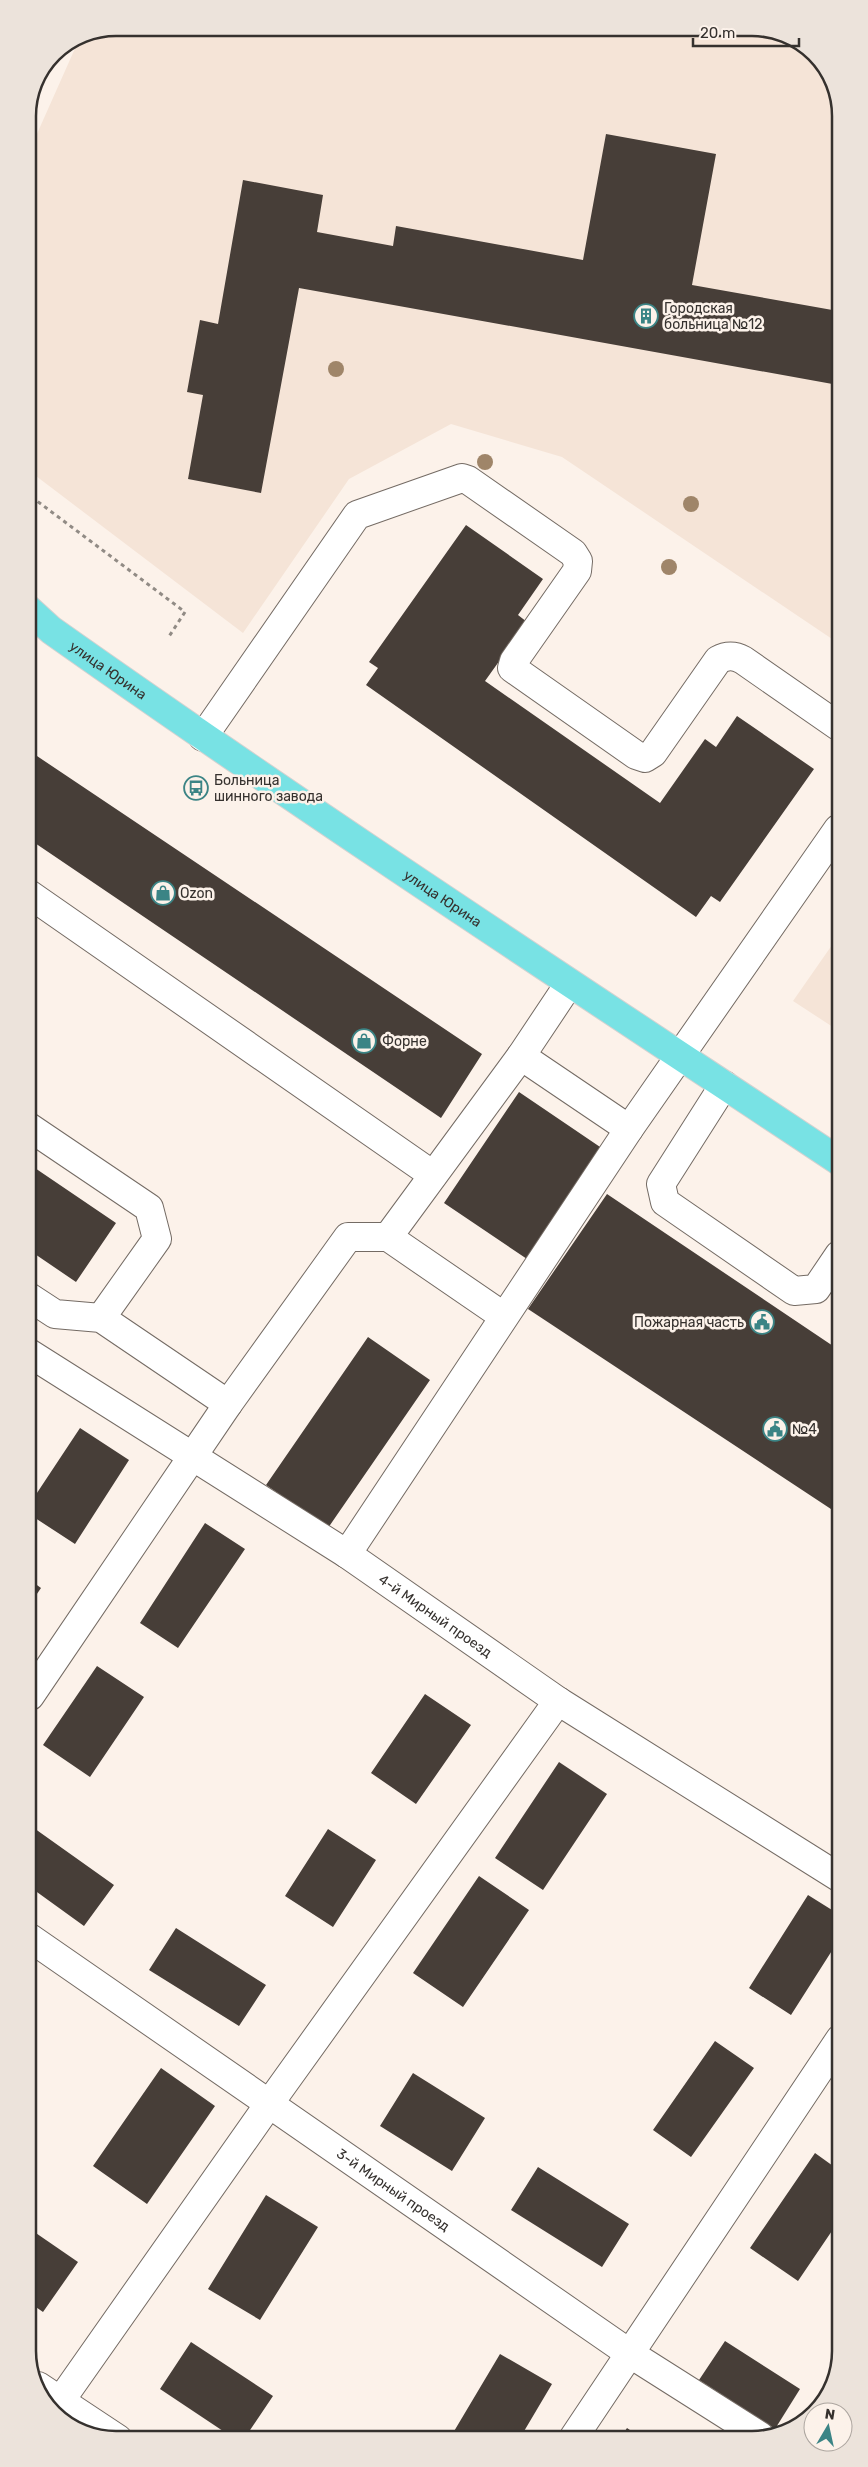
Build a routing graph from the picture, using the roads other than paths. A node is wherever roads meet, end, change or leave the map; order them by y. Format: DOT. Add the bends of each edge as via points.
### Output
graph roads {
  1 [pos="40,625"];
  2 [pos="832,722"];
  3 [pos="203,737"];
  4 [pos="832,838"];
  5 [pos="36,899"];
  6 [pos="569,984"];
  7 [pos="521,1056"];
  8 [pos="680,1056"];
  9 [pos="724,1085"];
  10 [pos="629,1128"];
  11 [pos="36,1132"];
  12 [pos="832,1156"];
  13 [pos="433,1175"];
  14 [pos="388,1237"];
  15 [pos="832,1266"];
  16 [pos="36,1302"];
  17 [pos="503,1316"];
  18 [pos="101,1318"];
  19 [pos="36,1357"];
  20 [pos="228,1404"];
  21 [pos="193,1456"];
  22 [pos="347,1554"];
  23 [pos="36,1687"];
  24 [pos="558,1701"];
  25 [pos="832,1873"];
  26 [pos="36,1942"];
  27 [pos="832,2051"];
  28 [pos="269,2104"];
  29 [pos="629,2353"];
  30 [pos="48,2392"];
  31 [pos="61,2400"];
  32 [pos="105,2430"];
  33 [pos="578,2431"];
  34 [pos="752,2431"];
  1 -- 3 [label="main road, улица Юрина"];
  2 -- 3 [label="street" via="743,660 725,657 718,660 653,753 645,758 636,755 512,668 512,663 577,571 578,561 573,553 462,478 357,515"];
  3 -- 6 [label="main road, улица Юрина"];
  4 -- 8 [label="street"];
  5 -- 13 [label="street"];
  6 -- 7 [label="street"];
  6 -- 8 [label="main road, улица Юрина"];
  7 -- 10 [label="street"];
  7 -- 13 [label="street"];
  8 -- 9 [label="main road, улица Юрина"];
  8 -- 10 [label="street"];
  9 -- 12 [label="main road, улица Юрина"];
  9 -- 15 [label="street" via="661,1184 665,1202 794,1291 816,1289"];
  10 -- 17 [label="street"];
  11 -- 18 [label="street" via="149,1208 157,1239"];
  13 -- 14 [label="street"];
  14 -- 17 [label="street"];
  14 -- 20 [label="street" via="348,1237"];
  16 -- 18 [label="street" via="55,1314"];
  17 -- 22 [label="street"];
  18 -- 20 [label="street"];
  19 -- 21 [label="street, 4-й Мирный проезд"];
  20 -- 21 [label="street"];
  21 -- 22 [label="street, 4-й Мирный проезд"];
  21 -- 23 [label="street"];
  22 -- 24 [label="street, 4-й Мирный проезд"];
  24 -- 25 [label="street, 4-й Мирный проезд"];
  24 -- 28 [label="street"];
  26 -- 28 [label="street, 3-й Мирный проезд"];
  27 -- 29 [label="street"];
  28 -- 29 [label="street, 3-й Мирный проезд"];
  28 -- 31 [label="street"];
  29 -- 33 [label="street"];
  29 -- 34 [label="street, 3-й Мирный проезд"];
  30 -- 31 [label="street"];
  31 -- 32 [label="street"];
}
